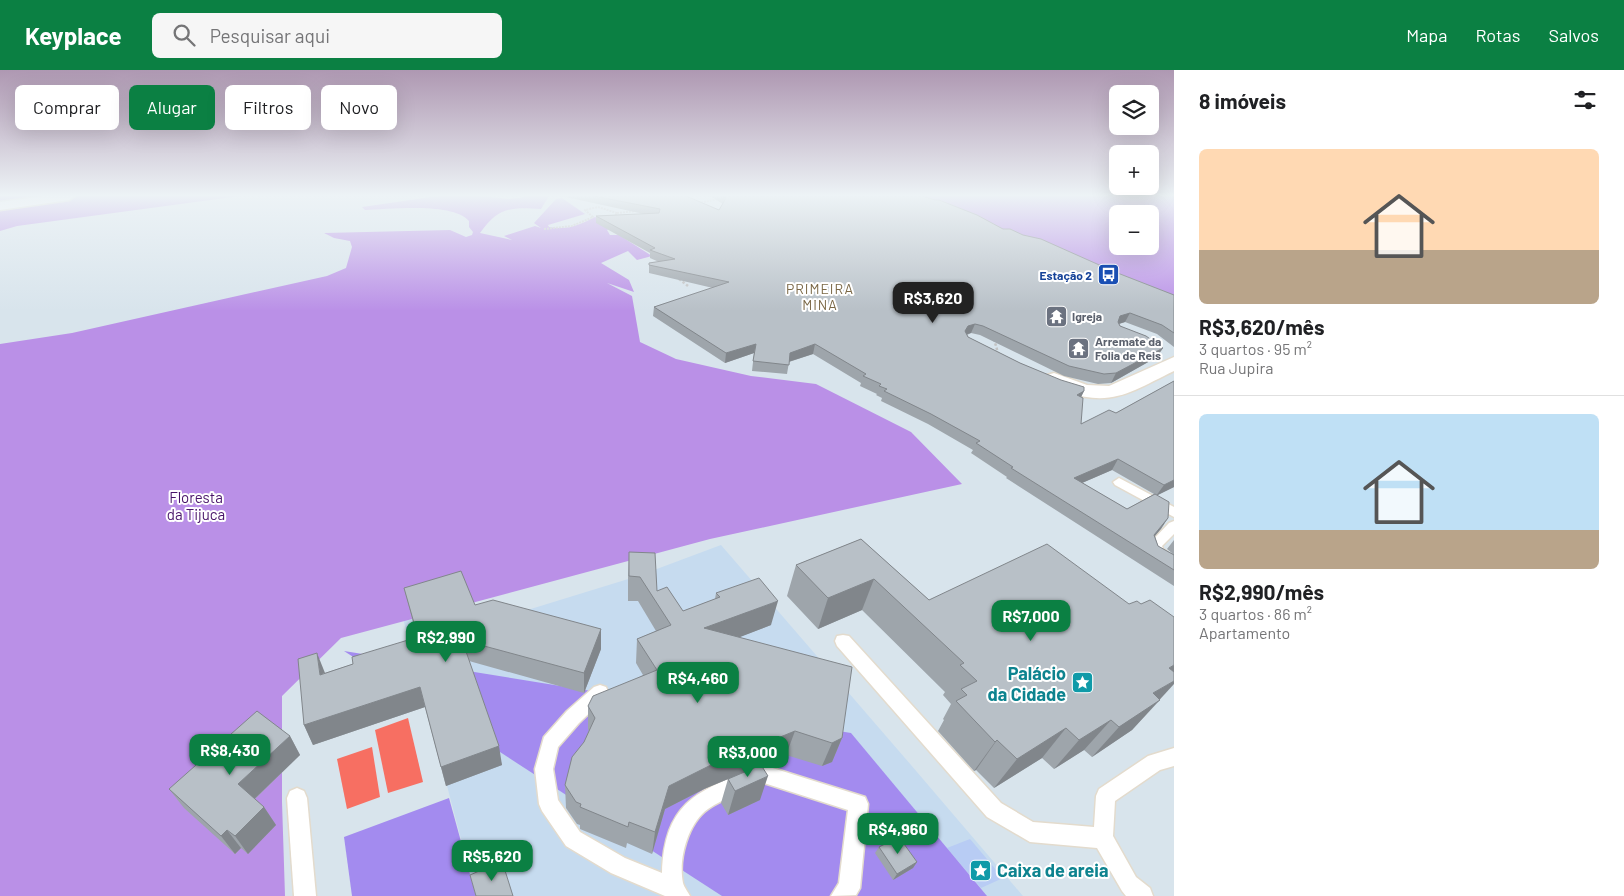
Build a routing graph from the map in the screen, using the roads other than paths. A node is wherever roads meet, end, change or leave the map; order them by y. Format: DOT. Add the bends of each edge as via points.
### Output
graph roads {
  1 [pos="1171,357"];
  2 [pos="1038,372"];
  3 [pos="1119,482"];
  4 [pos="1174,513"];
  5 [pos="1174,526"];
  6 [pos="1174,564"];
  7 [pos="843,640"];
  8 [pos="600,692"];
  9 [pos="1174,757"];
  10 [pos="297,798"];
  11 [pos="1103,838"];
  12 [pos="676,892"];
  13 [pos="305,896"];
  14 [pos="842,896"];
  15 [pos="1142,896"];
  1 -- 2 [label="street" via="1114,392 1072,388"];
  3 -- 4 [label="lane"];
  5 -- 6 [label="lane" via="1154,545 1156,551"];
  7 -- 11 [label="lane" via="994,810 1030,832"];
  8 -- 12 [label="lane" via="550,743 544,769 549,804 573,838 618,866"];
  9 -- 11 [label="lane" via="1155,762 1106,796"];
  10 -- 13 [label="lane"];
  11 -- 15 [label="lane" via="1129,884"];
  12 -- 14 [label="lane" via="676,843 690,814 700,803 763,774 858,804 849,888"];
}
